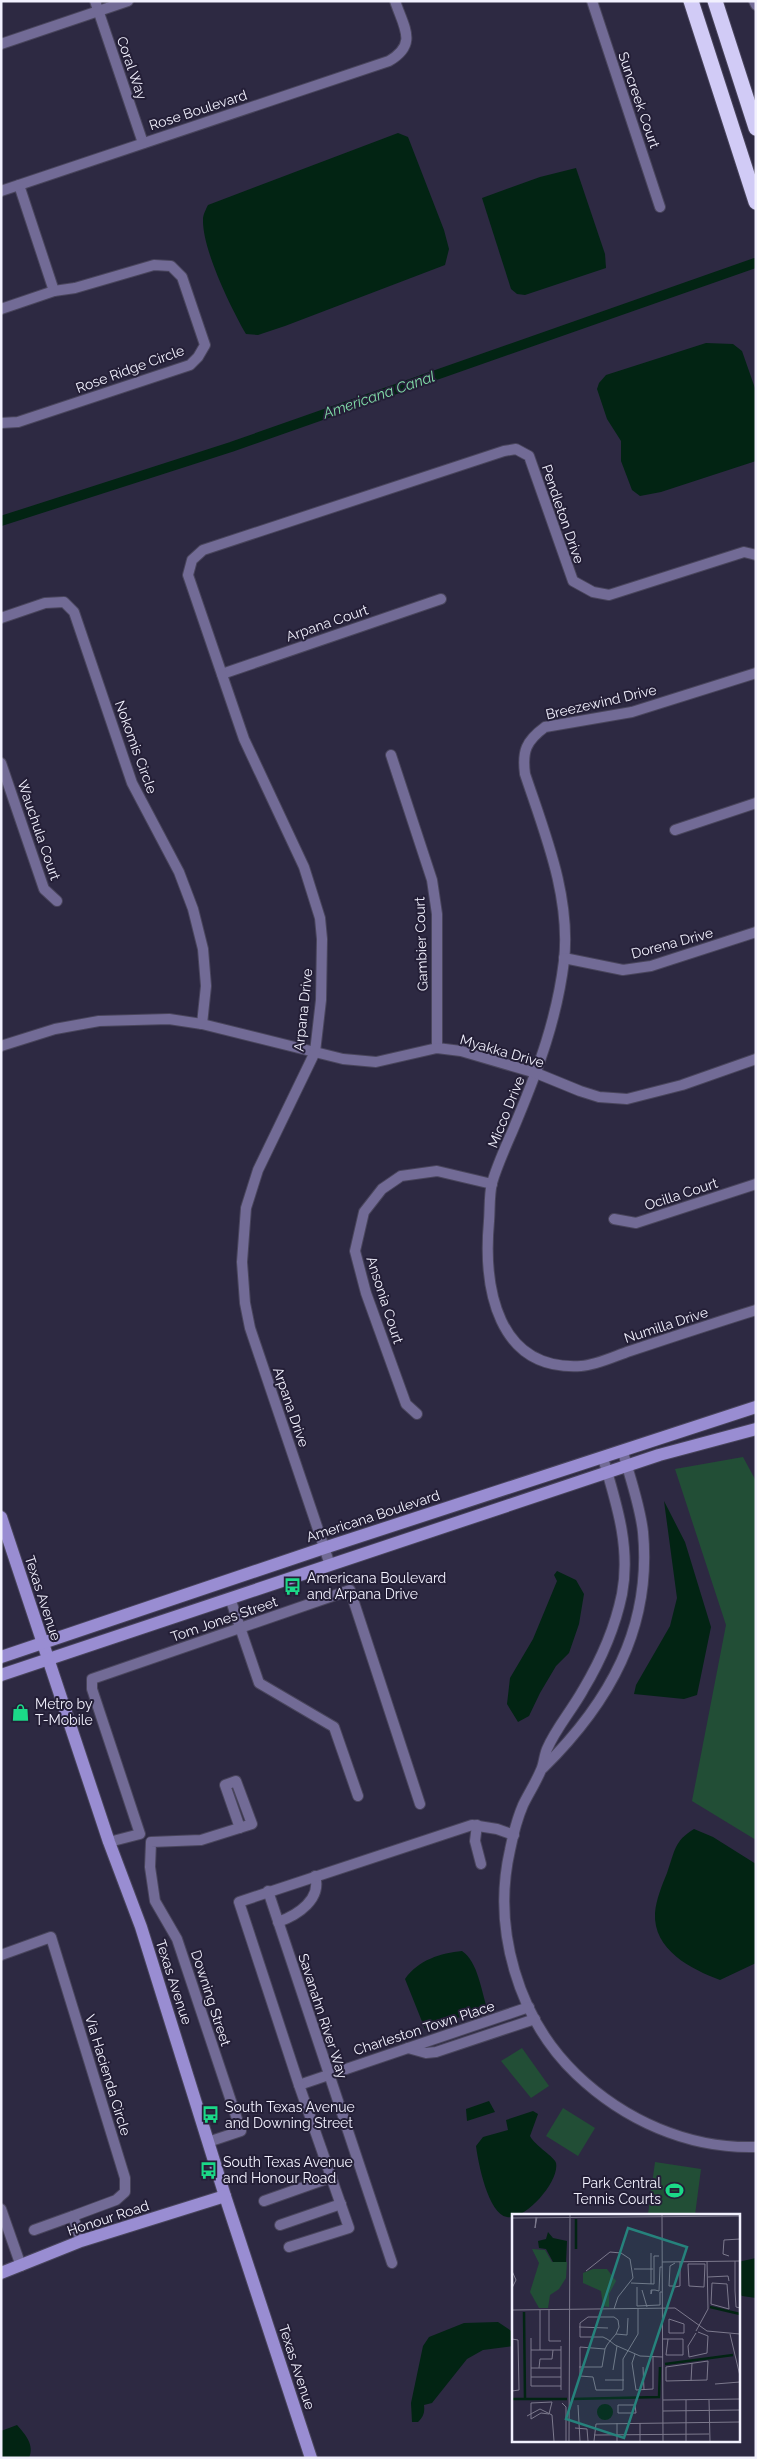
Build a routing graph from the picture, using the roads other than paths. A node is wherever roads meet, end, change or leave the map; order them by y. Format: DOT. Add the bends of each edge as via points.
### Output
graph roads {
  1 [pos="128,1"];
  2 [pos="395,1"];
  3 [pos="592,1"];
  4 [pos="691,1"];
  5 [pos="715,1"];
  6 [pos="754,1"];
  7 [pos="756,5"];
  8 [pos="96,6"];
  9 [pos="1,44"];
  10 [pos="756,128"];
  11 [pos="142,143"];
  12 [pos="19,185"];
  13 [pos="1,191"];
  14 [pos="756,202"];
  15 [pos="660,207"];
  16 [pos="54,292"];
  17 [pos="1,309"];
  18 [pos="1,423"];
  19 [pos="203,550"];
  20 [pos="756,555"];
  21 [pos="442,599"];
  22 [pos="1,618"];
  23 [pos="756,673"];
  24 [pos="222,674"];
  25 [pos="391,755"];
  26 [pos="523,757"];
  27 [pos="1,763"];
  28 [pos="756,803"];
  29 [pos="675,830"];
  30 [pos="58,901"];
  31 [pos="756,932"];
  32 [pos="564,958"];
  33 [pos="202,1024"];
  34 [pos="1,1046"];
  35 [pos="437,1048"];
  36 [pos="314,1052"];
  37 [pos="756,1059"];
  38 [pos="536,1073"];
  39 [pos="492,1184"];
  40 [pos="756,1184"];
  41 [pos="614,1219"];
  42 [pos="756,1310"];
  43 [pos="584,1366"];
  44 [pos="755,1408"];
  45 [pos="417,1414"];
  46 [pos="756,1428"];
  47 [pos="623,1452"];
  48 [pos="603,1458"];
  49 [pos="627,1466"];
  50 [pos="608,1472"];
  51 [pos="1,1517"];
  52 [pos="324,1548"];
  53 [pos="330,1565"];
  54 [pos="230,1598"];
  55 [pos="240,1628"];
  56 [pos="42,1643"];
  57 [pos="1,1657"];
  58 [pos="48,1660"];
  59 [pos="1,1675"];
  60 [pos="542,1768"];
  61 [pos="358,1796"];
  62 [pos="420,1804"];
  63 [pos="477,1826"];
  64 [pos="240,1828"];
  65 [pos="514,1835"];
  66 [pos="109,1842"];
  67 [pos="481,1864"];
  68 [pos="314,1876"];
  69 [pos="268,1891"];
  70 [pos="278,1922"];
  71 [pos="1,1955"];
  72 [pos="529,2007"];
  73 [pos="535,2019"];
  74 [pos="408,2048"];
  75 [pos="328,2074"];
  76 [pos="299,2085"];
  77 [pos="208,2142"];
  78 [pos="756,2147"];
  79 [pos="332,2177"];
  80 [pos="225,2196"];
  81 [pos="264,2201"];
  82 [pos="341,2204"];
  83 [pos="1,2209"];
  84 [pos="73,2216"];
  85 [pos="280,2225"];
  86 [pos="34,2230"];
  87 [pos="80,2241"];
  88 [pos="289,2247"];
  89 [pos="392,2263"];
  90 [pos="21,2266"];
  91 [pos="1,2273"];
  92 [pos="311,2458"];
  1 -- 8 [label="street"];
  2 -- 11 [label="street, Rose Boulevard" via="408,40 402,53 389,61"];
  3 -- 15 [label="street, Suncreek Court"];
  4 -- 14 [label="highway"];
  5 -- 10 [label="highway"];
  6 -- 7 [label="street"];
  8 -- 9 [label="street"];
  8 -- 11 [label="street, Coral Way"];
  11 -- 12 [label="street, Rose Boulevard"];
  12 -- 13 [label="street, Rose Boulevard"];
  12 -- 16 [label="street"];
  16 -- 17 [label="street, Rose Ridge Circle"];
  16 -- 18 [label="street, Rose Ridge Circle" via="154,265 171,266 182,277 205,345 190,365 18,422"];
  19 -- 20 [label="street, Pendleton Drive" via="516,449 529,456 573,581 593,592 609,595 744,552"];
  19 -- 24 [label="street, Arpana Drive" via="192,560 188,575"];
  21 -- 24 [label="street, Arpana Court"];
  22 -- 33 [label="street, Nokomis Circle" via="45,603 64,602 74,612 132,783 179,872 193,909 203,949 206,986"];
  23 -- 26 [label="street, Breezewind Drive" via="632,712 546,727 535,734"];
  24 -- 36 [label="street, Arpana Drive" via="244,739 304,866 320,918 321,1000"];
  25 -- 35 [label="street, Gambier Court" via="432,880 437,914"];
  26 -- 32 [label="street, Micco Drive" via="525,774 560,887"];
  27 -- 30 [label="street, Wauchula Court" via="44,889"];
  28 -- 29 [label="street"];
  31 -- 32 [label="street, Dorena Drive" via="642,968 623,970"];
  32 -- 38 [label="street, Micco Drive" via="555,1016"];
  33 -- 34 [label="street, Myakka Drive" via="169,1019 100,1021 55,1029"];
  33 -- 36 [label="street, Myakka Drive"];
  35 -- 36 [label="street, Myakka Drive" via="376,1062"];
  35 -- 38 [label="street, Myakka Drive" via="486,1057"];
  36 -- 52 [label="street, Arpana Drive" via="258,1170 246,1208 242,1262 250,1328"];
  37 -- 38 [label="street, Myakka Drive" via="628,1099 580,1091"];
  38 -- 39 [label="street, Micco Drive"];
  39 -- 43 [label="street, Micco Drive" via="488,1272 505,1330 523,1350 553,1366"];
  39 -- 45 [label="street, Ansonia Court" via="437,1171 401,1176 382,1189 364,1212 355,1251 366,1293 406,1404"];
  40 -- 41 [label="street, Ocilla Court" via="636,1223"];
  42 -- 43 [label="street, Numilla Drive"];
  44 -- 47 [label="main road, Americana Boulevard"];
  46 -- 49 [label="main road"];
  47 -- 48 [label="main road, Americana Boulevard"];
  47 -- 49 [label="street"];
  48 -- 50 [label="street"];
  48 -- 52 [label="main road, Americana Boulevard"];
  49 -- 50 [label="main road"];
  49 -- 60 [label="street" via="641,1519 644,1548 644,1578 634,1632 608,1687 585,1721"];
  50 -- 53 [label="main road"];
  50 -- 60 [label="street" via="625,1548 622,1591 615,1623 601,1658 546,1750"];
  51 -- 56 [label="main road, Texas Avenue"];
  52 -- 53 [label="street, Arpana Drive"];
  52 -- 56 [label="main road, Americana Boulevard"];
  53 -- 54 [label="main road"];
  54 -- 55 [label="street"];
  54 -- 58 [label="main road"];
  55 -- 61 [label="street" via="259,1683 334,1727"];
  55 -- 62 [label="street, Tom Jones Street" via="350,1590"];
  55 -- 66 [label="street, Tom Jones Street" via="92,1679 92,1688 140,1834"];
  56 -- 57 [label="main road, Americana Boulevard"];
  56 -- 58 [label="main road, Texas Avenue"];
  58 -- 59 [label="main road"];
  58 -- 66 [label="main road, Texas Avenue"];
  60 -- 65 [label="street" via="523,1805"];
  63 -- 65 [label="street"];
  63 -- 67 [label="street" via="475,1842"];
  63 -- 68 [label="street" via="472,1824"];
  64 -- 77 [label="street, Downing Street" via="201,1840 152,1842 150,1867 154,1901 177,1939 241,2131"];
  65 -- 72 [label="street" via="505,1875 506,1932 512,1964"];
  66 -- 77 [label="main road, Texas Avenue" via="141,1927"];
  68 -- 69 [label="street"];
  68 -- 70 [label="street" via="317,1885 313,1896 297,1914"];
  69 -- 70 [label="street, Savanahn River Way"];
  69 -- 76 [label="street" via="239,1902"];
  70 -- 75 [label="street, Savanahn River Way"];
  71 -- 84 [label="street, Via Hacienda Circle" via="51,1937 126,2178 125,2192 116,2200"];
  72 -- 73 [label="street"];
  72 -- 74 [label="street, Charleston Town Place"];
  73 -- 74 [label="street" via="436,2052"];
  73 -- 78 [label="street" via="556,2052 573,2071 628,2115 655,2128 702,2142"];
  74 -- 75 [label="street, Charleston Town Place"];
  75 -- 76 [label="street, Charleston Town Place"];
  75 -- 89 [label="street, Savanahn River Way"];
  76 -- 79 [label="street"];
  77 -- 80 [label="main road, Texas Avenue"];
  79 -- 81 [label="street"];
  79 -- 82 [label="street"];
  80 -- 87 [label="main road, Honour Road"];
  80 -- 92 [label="main road, Texas Avenue"];
  82 -- 85 [label="street"];
  82 -- 88 [label="street" via="349,2228"];
  83 -- 90 [label="street"];
  84 -- 86 [label="street"];
  84 -- 87 [label="street"];
  87 -- 90 [label="main road, Honour Road"];
  90 -- 91 [label="main road, Honour Road"];
}
